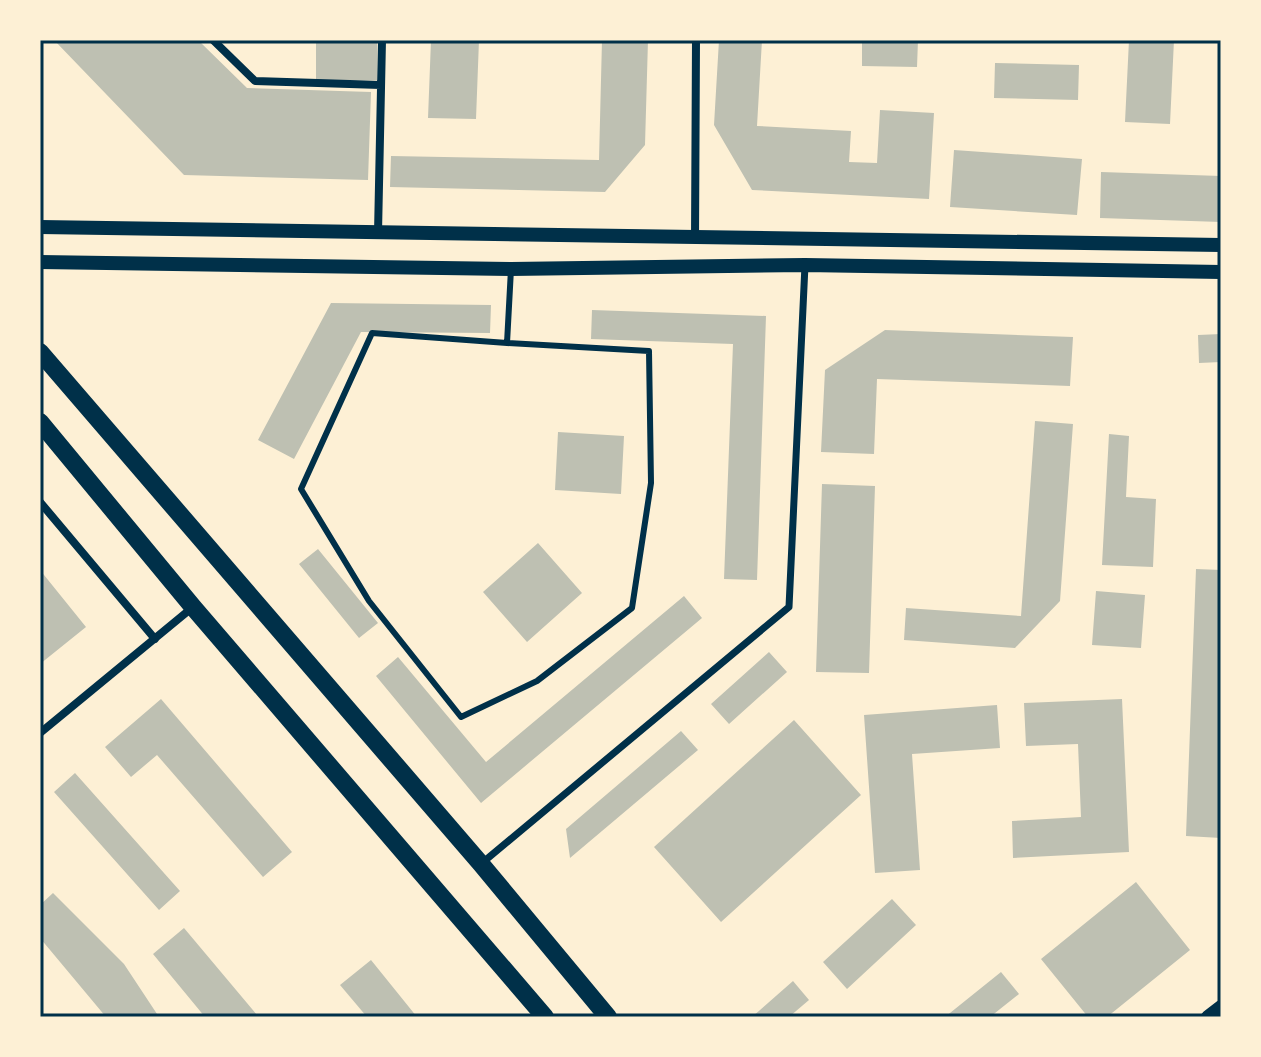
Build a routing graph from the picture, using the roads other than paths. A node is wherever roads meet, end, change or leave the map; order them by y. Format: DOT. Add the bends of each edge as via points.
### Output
graph roads {
  1 [pos="213,40"];
  2 [pos="382,40"];
  3 [pos="696,40"];
  4 [pos="381,85"];
  5 [pos="40,227"];
  6 [pos="378,233"];
  7 [pos="695,239"];
  8 [pos="1221,245"];
  9 [pos="40,262"];
  10 [pos="805,265"];
  11 [pos="511,269"];
  12 [pos="1221,272"];
  13 [pos="507,343"];
  14 [pos="40,352"];
  15 [pos="40,422"];
  16 [pos="40,502"];
  17 [pos="193,607"];
  18 [pos="155,639"];
  19 [pos="40,733"];
  20 [pos="481,864"];
  21 [pos="1221,1007"];
  22 [pos="545,1017"];
  23 [pos="608,1017"];
  24 [pos="1208,1017"];
  1 -- 4 [label="street" via="255,81"];
  2 -- 4 [label="street"];
  3 -- 7 [label="street"];
  4 -- 6 [label="street"];
  5 -- 6 [label="street"];
  6 -- 7 [label="street"];
  7 -- 8 [label="street"];
  9 -- 11 [label="street"];
  10 -- 11 [label="street"];
  10 -- 12 [label="street"];
  10 -- 20 [label="street" via="789,607"];
  11 -- 13 [label="lane"];
  13 -- 13 [label="lane" via="372,333 301,489 369,601 461,717 537,681 632,608 651,483 649,351"];
  14 -- 20 [label="main road"];
  15 -- 17 [label="main road"];
  16 -- 18 [label="street"];
  17 -- 18 [label="street"];
  17 -- 22 [label="main road"];
  18 -- 19 [label="street"];
  20 -- 23 [label="main road"];
  21 -- 24 [label="street"];
}
